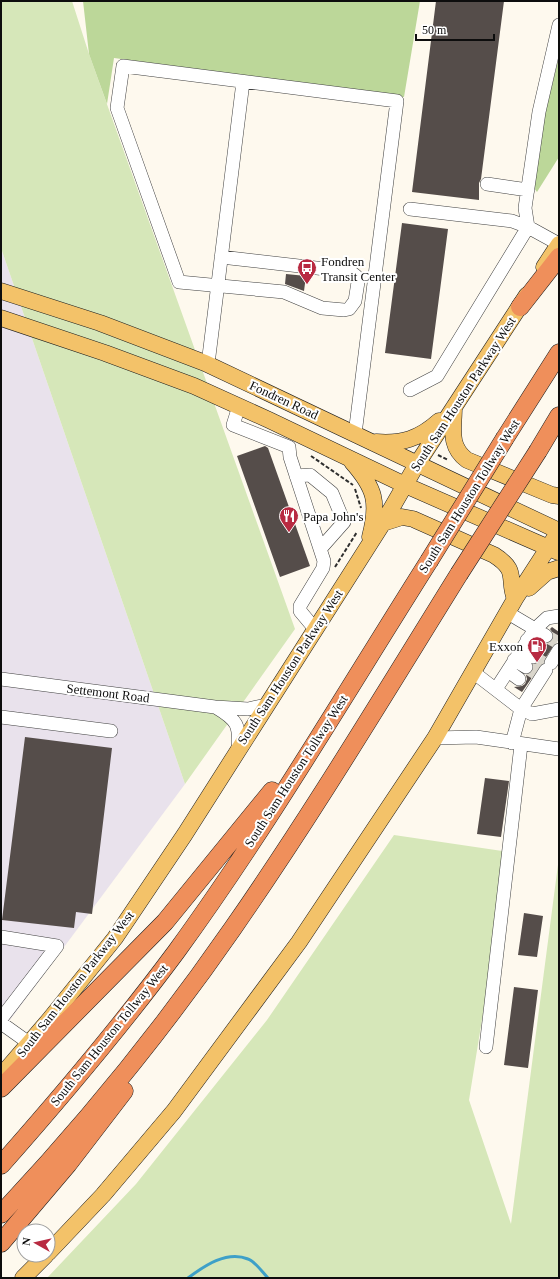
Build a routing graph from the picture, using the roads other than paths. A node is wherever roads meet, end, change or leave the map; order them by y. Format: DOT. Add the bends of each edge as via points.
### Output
graph roads {
  1 [pos="559,25"];
  2 [pos="243,82"];
  3 [pos="487,184"];
  4 [pos="528,190"];
  5 [pos="410,210"];
  6 [pos="528,227"];
  7 [pos="559,244"];
  8 [pos="221,257"];
  9 [pos="559,257"];
  10 [pos="217,284"];
  11 [pos="1,291"];
  12 [pos="355,301"];
  13 [pos="371,303"];
  14 [pos="520,307"];
  15 [pos="1,318"];
  16 [pos="559,353"];
  17 [pos="205,363"];
  18 [pos="194,386"];
  19 [pos="410,390"];
  20 [pos="454,407"];
  21 [pos="559,416"];
  22 [pos="354,434"];
  23 [pos="293,441"];
  24 [pos="372,442"];
  25 [pos="348,457"];
  26 [pos="417,464"];
  27 [pos="296,476"];
  28 [pos="405,485"];
  29 [pos="559,496"];
  30 [pos="383,523"];
  31 [pos="559,531"];
  32 [pos="368,546"];
  33 [pos="321,548"];
  34 [pos="554,550"];
  35 [pos="559,568"];
  36 [pos="511,606"];
  37 [pos="559,616"];
  38 [pos="315,629"];
  39 [pos="535,629"];
  40 [pos="518,655"];
  41 [pos="543,662"];
  42 [pos="473,672"];
  43 [pos="1,679"];
  44 [pos="496,689"];
  45 [pos="266,705"];
  46 [pos="215,707"];
  47 [pos="521,709"];
  48 [pos="559,709"];
  49 [pos="1,717"];
  50 [pos="332,717"];
  51 [pos="111,731"];
  52 [pos="435,738"];
  53 [pos="517,744"];
  54 [pos="238,749"];
  55 [pos="559,749"];
  56 [pos="232,930"];
  57 [pos="1,936"];
  58 [pos="1,1019"];
  59 [pos="1,1023"];
  60 [pos="30,1043"];
  61 [pos="486,1046"];
  62 [pos="1,1076"];
  63 [pos="1,1088"];
  64 [pos="1,1165"];
  65 [pos="1,1214"];
  66 [pos="1,1242"];
  67 [pos="56,1245"];
  68 [pos="39,1263"];
  69 [pos="23,1278"];
  1 -- 4 [label="street" via="539,112"];
  2 -- 8 [label="street"];
  2 -- 10 [label="street" via="123,66 118,108 179,282"];
  2 -- 13 [label="street" via="397,101"];
  3 -- 4 [label="street"];
  4 -- 6 [label="street" via="525,208"];
  5 -- 6 [label="street" via="512,221"];
  6 -- 7 [label="street"];
  6 -- 19 [label="street" via="437,376"];
  7 -- 14 [label="main road, South Sam Houston Parkway West"];
  8 -- 10 [label="street"];
  8 -- 12 [label="street" via="351,272 358,282"];
  9 -- 14 [label="highway"];
  10 -- 12 [label="street" via="284,292 322,308 349,309"];
  10 -- 17 [label="street" via="209,356"];
  11 -- 17 [label="main road, Fondren Road" via="100,323"];
  12 -- 13 [label="street"];
  13 -- 22 [label="street"];
  14 -- 20 [label="main road, South Sam Houston Parkway West"];
  15 -- 18 [label="main road, Fondren Road"];
  16 -- 50 [label="highway, South Sam Houston Tollway West, bridge"];
  17 -- 18 [label="main road"];
  17 -- 22 [label="main road, Fondren Road"];
  18 -- 23 [label="main road, Fondren Road" via="239,406"];
  20 -- 24 [label="main road" via="426,433 411,439"];
  20 -- 26 [label="main road, South Sam Houston Parkway West"];
  20 -- 29 [label="main road" via="453,444 459,454 467,460"];
  21 -- 56 [label="highway, bridge" via="318,801"];
  22 -- 24 [label="main road, Fondren Road"];
  23 -- 25 [label="main road, Fondren Road"];
  23 -- 27 [label="street"];
  24 -- 26 [label="main road, Fondren Road"];
  25 -- 28 [label="main road, Fondren Road"];
  25 -- 32 [label="main road" via="365,478 375,497 374,521"];
  26 -- 28 [label="main road, South Sam Houston Parkway West"];
  26 -- 31 [label="main road, Fondren Road"];
  27 -- 33 [label="street"];
  27 -- 33 [label="street" via="310,475 332,493 344,522"];
  28 -- 30 [label="main road, South Sam Houston Parkway West"];
  28 -- 34 [label="main road, Fondren Road"];
  30 -- 32 [label="main road, South Sam Houston Parkway West"];
  30 -- 36 [label="main road" via="402,517 413,519 503,561 512,576"];
  31 -- 34 [label="main road"];
  32 -- 38 [label="main road, South Sam Houston Parkway West"];
  33 -- 38 [label="street" via="323,568 300,606 300,611"];
  34 -- 36 [label="main road"];
  35 -- 36 [label="main road" via="547,572"];
  36 -- 39 [label="street"];
  36 -- 42 [label="main road"];
  37 -- 39 [label="street" via="547,618"];
  38 -- 45 [label="main road, South Sam Houston Parkway West"];
  39 -- 40 [label="street"];
  39 -- 41 [label="street"];
  40 -- 41 [label="street"];
  40 -- 41 [label="street"];
  40 -- 44 [label="street"];
  41 -- 47 [label="street"];
  42 -- 44 [label="street"];
  42 -- 52 [label="main road"];
  43 -- 46 [label="street, Settemont Road"];
  44 -- 47 [label="street"];
  45 -- 46 [label="street, Settemont Road" via="248,710"];
  45 -- 54 [label="main road, South Sam Houston Parkway West"];
  46 -- 54 [label="street, Settemont Road" via="235,720 239,733"];
  47 -- 48 [label="street" via="532,714"];
  47 -- 53 [label="street"];
  49 -- 51 [label="street"];
  50 -- 63 [label="highway" via="165,922"];
  50 -- 64 [label="highway, South Sam Houston Tollway West" via="176,951 94,1058"];
  52 -- 53 [label="street" via="476,737"];
  52 -- 67 [label="main road" via="299,942 174,1111 103,1195"];
  53 -- 55 [label="street"];
  53 -- 61 [label="street"];
  54 -- 60 [label="main road, South Sam Houston Parkway West" via="115,938"];
  56 -- 65 [label="highway" via="120,1079"];
  56 -- 66 [label="highway" via="142,1067 109,1112"];
  57 -- 58 [label="street" via="57,946"];
  59 -- 60 [label="street"];
  60 -- 62 [label="main road, South Sam Houston Parkway West"];
  68 -- 69 [label="main road"];
}
